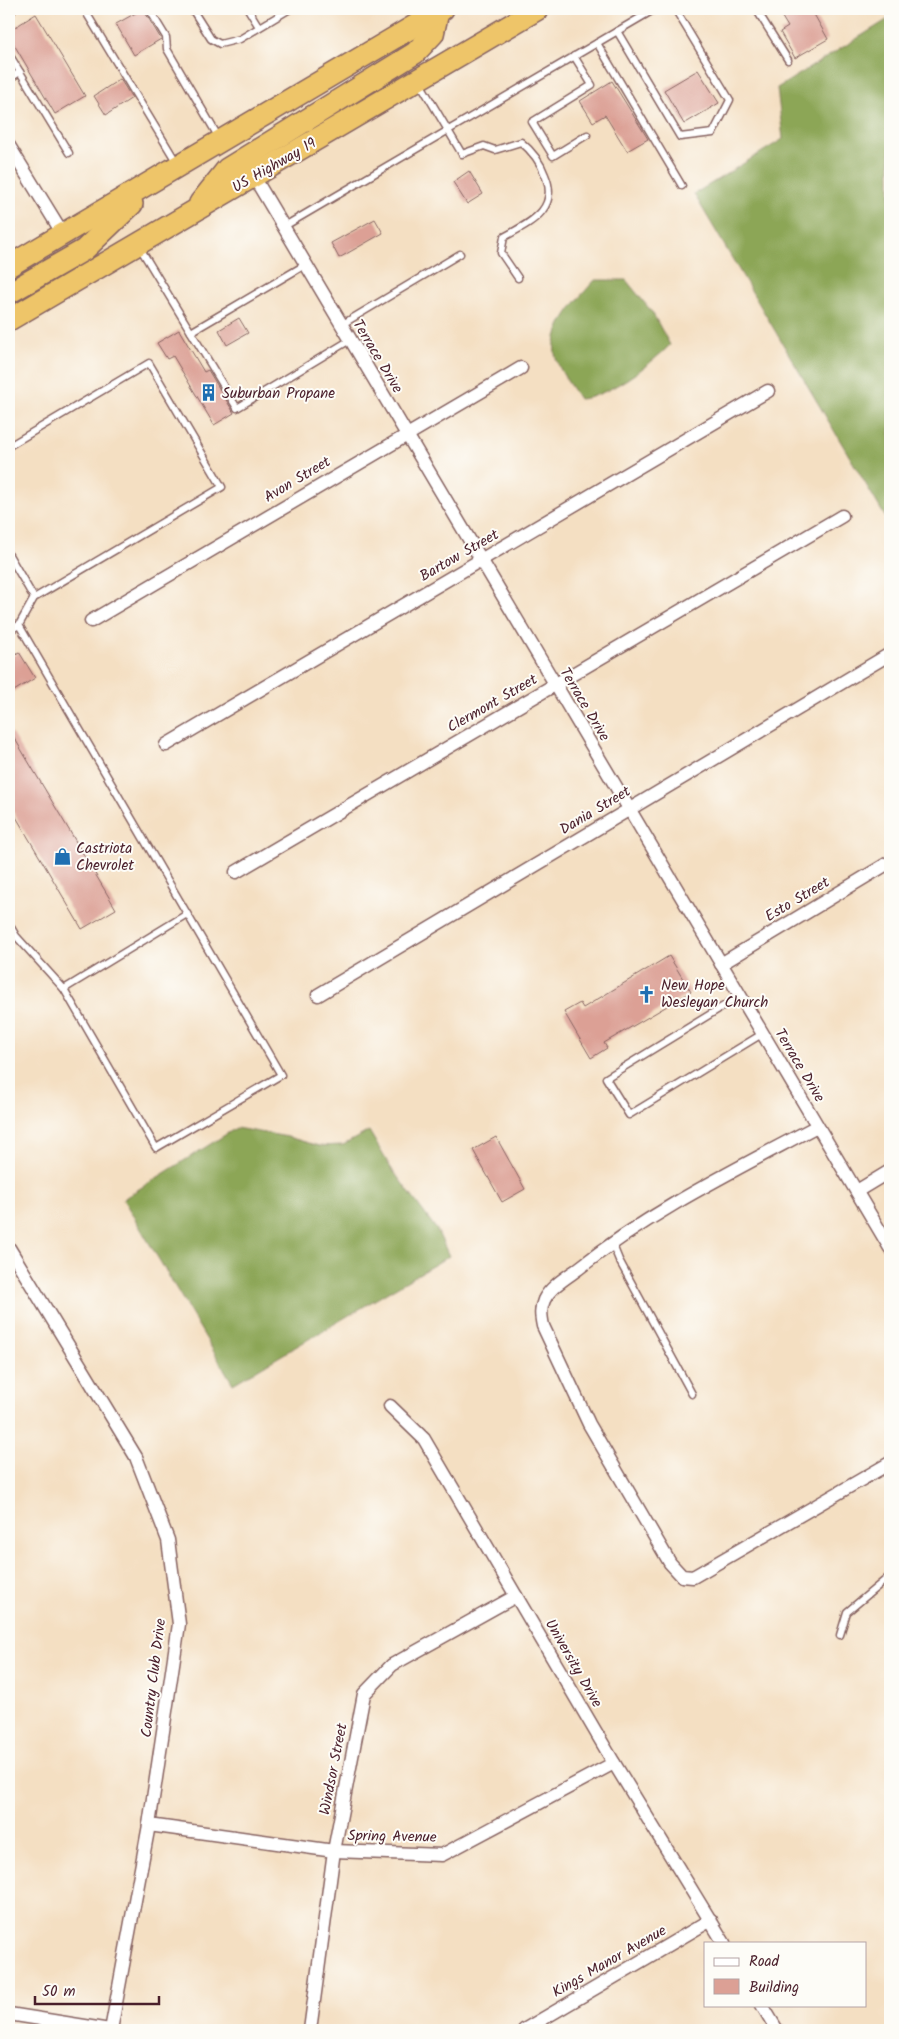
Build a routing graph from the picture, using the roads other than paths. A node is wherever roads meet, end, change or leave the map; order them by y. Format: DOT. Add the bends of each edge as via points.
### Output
graph roads {
  1 [pos="84,9"];
  2 [pos="149,9"];
  3 [pos="192,9"];
  4 [pos="290,9"];
  5 [pos="538,9"];
  6 [pos="655,9"];
  7 [pos="675,9"];
  8 [pos="756,9"];
  9 [pos="251,10"];
  10 [pos="440,10"];
  11 [pos="415,16"];
  12 [pos="260,27"];
  13 [pos="617,30"];
  14 [pos="597,42"];
  15 [pos="9,54"];
  16 [pos="574,56"];
  17 [pos="788,60"];
  18 [pos="20,72"];
  19 [pos="9,79"];
  20 [pos="418,80"];
  21 [pos="448,130"];
  22 [pos="587,135"];
  23 [pos="221,141"];
  24 [pos="9,146"];
  25 [pos="69,153"];
  26 [pos="179,166"];
  27 [pos="254,177"];
  28 [pos="159,178"];
  29 [pos="682,186"];
  30 [pos="194,212"];
  31 [pos="283,227"];
  32 [pos="63,234"];
  33 [pos="138,244"];
  34 [pos="460,254"];
  35 [pos="306,265"];
  36 [pos="9,266"];
  37 [pos="518,278"];
  38 [pos="9,293"];
  39 [pos="9,320"];
  40 [pos="341,325"];
  41 [pos="191,332"];
  42 [pos="350,340"];
  43 [pos="521,368"];
  44 [pos="768,391"];
  45 [pos="406,434"];
  46 [pos="9,446"];
  47 [pos="842,516"];
  48 [pos="9,555"];
  49 [pos="481,561"];
  50 [pos="34,598"];
  51 [pos="91,621"];
  52 [pos="18,625"];
  53 [pos="9,631"];
  54 [pos="890,654"];
  55 [pos="555,685"];
  56 [pos="166,745"];
  57 [pos="629,809"];
  58 [pos="890,862"];
  59 [pos="236,872"];
  60 [pos="187,914"];
  61 [pos="9,924"];
  62 [pos="721,964"];
  63 [pos="64,989"];
  64 [pos="318,995"];
  65 [pos="740,996"];
  66 [pos="762,1034"];
  67 [pos="818,1126"];
  68 [pos="890,1171"];
  69 [pos="856,1191"];
  70 [pos="612,1242"];
  71 [pos="9,1248"];
  72 [pos="890,1248"];
  73 [pos="692,1394"];
  74 [pos="390,1406"];
  75 [pos="890,1463"];
  76 [pos="890,1576"];
  77 [pos="516,1596"];
  78 [pos="840,1634"];
  79 [pos="614,1763"];
  80 [pos="149,1825"];
  81 [pos="334,1851"];
  82 [pos="711,1920"];
  83 [pos="723,1942"];
  84 [pos="763,2006"];
  85 [pos="9,2014"];
  86 [pos="110,2030"];
  87 [pos="310,2030"];
  88 [pos="524,2030"];
  89 [pos="777,2030"];
  1 -- 26 [label="lane"];
  2 -- 23 [label="lane" via="166,37 167,49"];
  3 -- 12 [label="lane" via="212,39 220,44 230,43"];
  4 -- 12 [label="lane"];
  5 -- 20 [label="highway, US Highway 19"];
  6 -- 13 [label="lane"];
  7 -- 13 [label="lane" via="730,100 713,133 680,137"];
  8 -- 17 [label="lane"];
  9 -- 12 [label="lane"];
  10 -- 11 [label="highway"];
  10 -- 30 [label="highway" via="433,34 415,53 227,169"];
  11 -- 23 [label="highway"];
  13 -- 14 [label="lane"];
  14 -- 16 [label="lane"];
  14 -- 29 [label="lane"];
  15 -- 18 [label="lane"];
  16 -- 21 [label="lane"];
  16 -- 22 [label="lane" via="592,85 532,122 553,156"];
  18 -- 19 [label="lane"];
  18 -- 25 [label="lane"];
  20 -- 21 [label="lane"];
  20 -- 27 [label="highway, US Highway 19"];
  21 -- 31 [label="lane"];
  21 -- 37 [label="lane" via="462,154 484,146 495,150 521,142 532,151 542,167 550,187 548,204 532,221 504,237 501,253"];
  23 -- 26 [label="highway"];
  24 -- 32 [label="street"];
  26 -- 28 [label="highway"];
  27 -- 30 [label="highway, US Highway 19"];
  27 -- 31 [label="street, Terrace Drive"];
  28 -- 32 [label="highway"];
  28 -- 38 [label="highway" via="84,250"];
  30 -- 33 [label="highway, US Highway 19"];
  31 -- 35 [label="street, Terrace Drive"];
  32 -- 36 [label="highway"];
  33 -- 39 [label="highway, US Highway 19"];
  33 -- 41 [label="lane"];
  34 -- 40 [label="lane"];
  35 -- 40 [label="street, Terrace Drive"];
  35 -- 41 [label="lane"];
  40 -- 42 [label="street, Terrace Drive"];
  41 -- 42 [label="lane" via="237,408"];
  42 -- 45 [label="street, Terrace Drive"];
  43 -- 45 [label="street, Avon Street"];
  44 -- 49 [label="street, Bartow Street"];
  45 -- 49 [label="street, Terrace Drive"];
  45 -- 51 [label="street, Avon Street"];
  46 -- 50 [label="lane" via="149,363 222,487"];
  47 -- 55 [label="street, Clermont Street"];
  48 -- 50 [label="lane"];
  49 -- 55 [label="street, Terrace Drive"];
  49 -- 56 [label="street, Bartow Street"];
  50 -- 52 [label="lane"];
  52 -- 53 [label="lane"];
  52 -- 60 [label="lane"];
  54 -- 57 [label="street, Dania Street"];
  55 -- 57 [label="street, Terrace Drive"];
  55 -- 59 [label="street, Clermont Street"];
  57 -- 62 [label="street, Terrace Drive"];
  57 -- 64 [label="street, Dania Street"];
  58 -- 62 [label="street, Esto Street"];
  60 -- 63 [label="lane"];
  60 -- 63 [label="lane" via="281,1075 156,1148"];
  61 -- 63 [label="lane"];
  62 -- 65 [label="street, Terrace Drive"];
  65 -- 66 [label="street, Terrace Drive"];
  65 -- 66 [label="lane" via="606,1078 629,1115"];
  66 -- 67 [label="street, Terrace Drive"];
  67 -- 69 [label="street, Terrace Drive"];
  67 -- 70 [label="street" via="668,1206"];
  68 -- 69 [label="street"];
  69 -- 72 [label="street, Terrace Drive"];
  70 -- 73 [label="lane"];
  70 -- 75 [label="street" via="555,1286 544,1298 540,1312 543,1326 594,1432 670,1563 682,1576 693,1577"];
  71 -- 80 [label="street, Country Club Drive" via="136,1457 168,1540 179,1624"];
  74 -- 77 [label="street, University Drive" via="424,1439"];
  76 -- 78 [label="lane" via="847,1612"];
  77 -- 79 [label="street, University Drive"];
  77 -- 81 [label="street, Windsor Street" via="392,1665 364,1694"];
  79 -- 81 [label="street, Spring Avenue" via="442,1855"];
  79 -- 82 [label="street, University Drive"];
  80 -- 81 [label="street, Spring Avenue"];
  80 -- 86 [label="street, Country Club Drive"];
  81 -- 87 [label="street, Windsor Street"];
  82 -- 83 [label="street, University Drive"];
  82 -- 88 [label="street, Kings Manor Avenue"];
  84 -- 89 [label="street"];
  85 -- 86 [label="street"];
}
